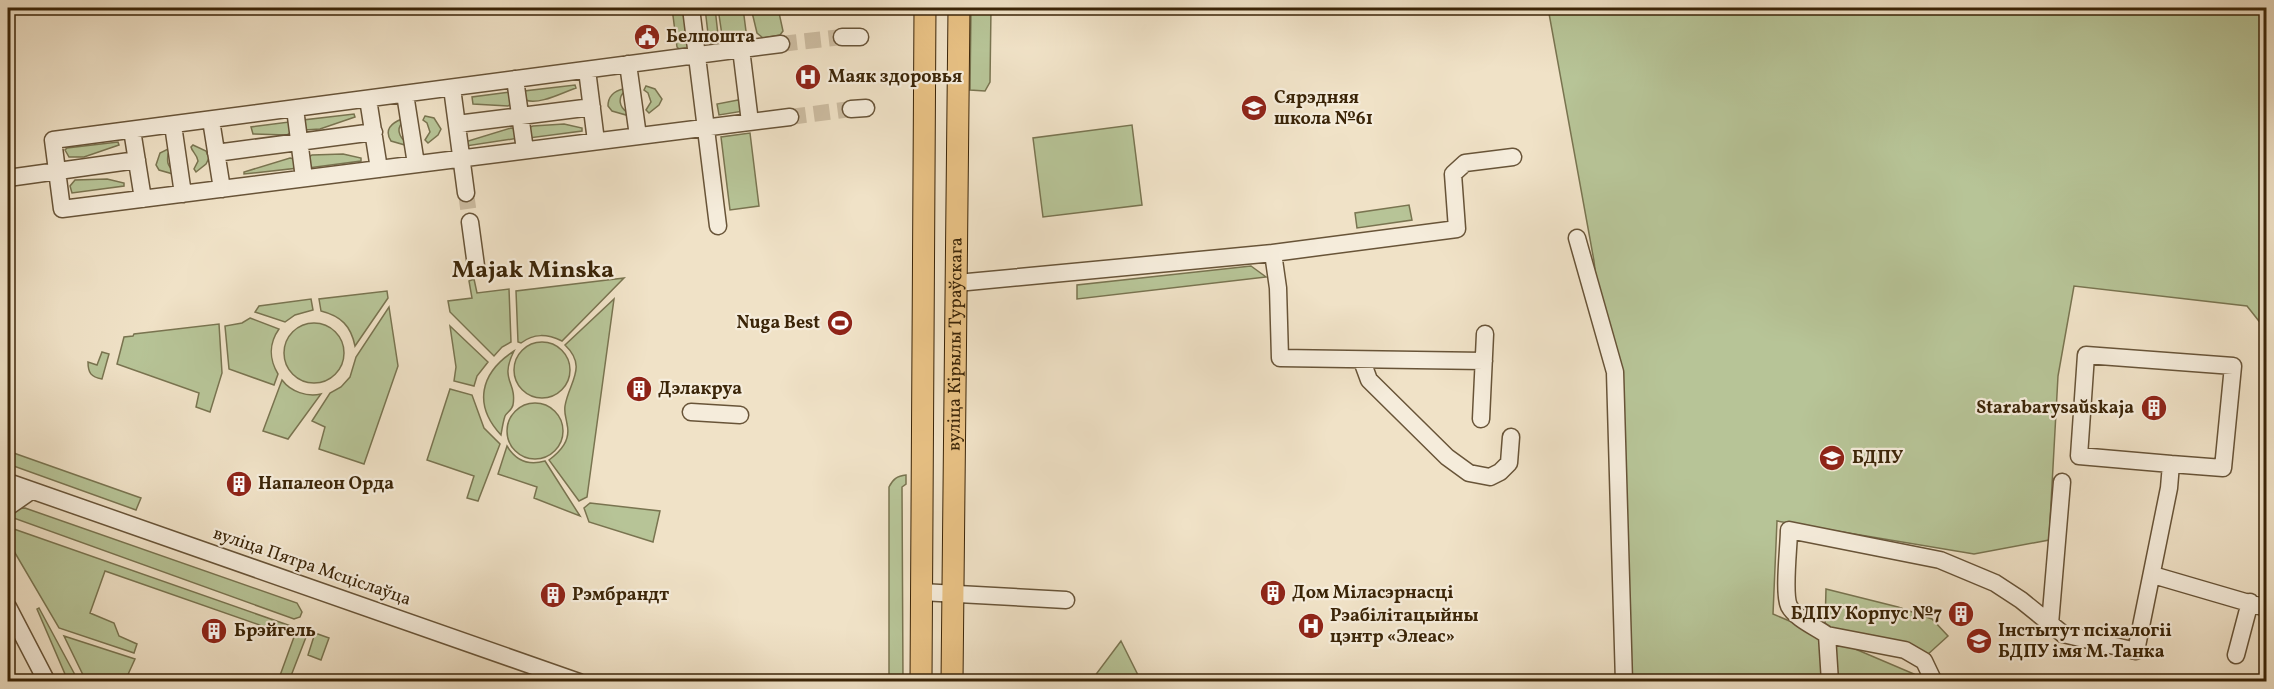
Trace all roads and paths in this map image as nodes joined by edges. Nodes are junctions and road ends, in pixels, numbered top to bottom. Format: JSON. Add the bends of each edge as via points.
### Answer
{"nodes":[{"id":1,"x":691,"y":8,"type":"edge"},
{"id":2,"x":925,"y":8,"type":"edge"},
{"id":3,"x":958,"y":8,"type":"edge"},
{"id":4,"x":842,"y":37,"type":"tunnel mouth"},
{"id":5,"x":860,"y":37,"type":"dead end"},
{"id":6,"x":781,"y":44,"type":"tunnel mouth"},
{"id":7,"x":741,"y":49,"type":"junction"},
{"id":8,"x":697,"y":55,"type":"junction"},
{"id":9,"x":628,"y":64,"type":"junction"},
{"id":10,"x":587,"y":70,"type":"junction"},
{"id":11,"x":515,"y":79,"type":"junction"},
{"id":12,"x":452,"y":88,"type":"junction"},
{"id":13,"x":405,"y":94,"type":"junction"},
{"id":14,"x":368,"y":99,"type":"junction"},
{"id":15,"x":592,"y":107,"type":"junction"},
{"id":16,"x":295,"y":109,"type":"junction"},
{"id":17,"x":520,"y":116,"type":"junction"},
{"id":18,"x":790,"y":117,"type":"tunnel mouth"},
{"id":19,"x":211,"y":120,"type":"junction"},
{"id":20,"x":750,"y":122,"type":"junction"},
{"id":21,"x":457,"y":124,"type":"junction"},
{"id":22,"x":173,"y":125,"type":"junction"},
{"id":23,"x":706,"y":127,"type":"junction"},
{"id":24,"x":132,"y":130,"type":"junction"},
{"id":25,"x":374,"y":132,"type":"junction"},
{"id":26,"x":638,"y":136,"type":"junction"},
{"id":27,"x":596,"y":141,"type":"junction"},
{"id":28,"x":299,"y":142,"type":"junction"},
{"id":29,"x":525,"y":150,"type":"junction"},
{"id":30,"x":216,"y":153,"type":"junction"},
{"id":31,"x":1514,"y":157,"type":"dead end"},
{"id":32,"x":461,"y":158,"type":"junction"},
{"id":33,"x":137,"y":160,"type":"junction"},
{"id":34,"x":416,"y":164,"type":"junction"},
{"id":35,"x":379,"y":169,"type":"junction"},
{"id":36,"x":57,"y":171,"type":"junction"},
{"id":37,"x":8,"y":178,"type":"edge"},
{"id":38,"x":304,"y":178,"type":"junction"},
{"id":39,"x":222,"y":189,"type":"junction"},
{"id":40,"x":466,"y":193,"type":"tunnel mouth"},
{"id":41,"x":183,"y":194,"type":"junction"},
{"id":42,"x":142,"y":199,"type":"junction"},
{"id":43,"x":470,"y":222,"type":"tunnel mouth"},
{"id":44,"x":718,"y":226,"type":"dead end"},
{"id":45,"x":1577,"y":238,"type":"dead end"},
{"id":46,"x":1273,"y":253,"type":"junction"},
{"id":47,"x":476,"y":266,"type":"dead end"},
{"id":48,"x":957,"y":283,"type":"junction"},
{"id":49,"x":1485,"y":334,"type":"dead end"},
{"id":50,"x":1362,"y":361,"type":"junction"},
{"id":51,"x":1484,"y":361,"type":"junction"},
{"id":52,"x":691,"y":411,"type":"dead end"},
{"id":53,"x":741,"y":415,"type":"dead end"},
{"id":54,"x":1481,"y":419,"type":"dead end"},
{"id":55,"x":1511,"y":437,"type":"dead end"},
{"id":56,"x":2171,"y":464,"type":"junction"},
{"id":57,"x":8,"y":482,"type":"edge"},
{"id":58,"x":2062,"y":482,"type":"dead end"},
{"id":59,"x":31,"y":491,"type":"junction"},
{"id":60,"x":8,"y":507,"type":"edge"},
{"id":61,"x":2153,"y":575,"type":"junction"},
{"id":62,"x":921,"y":592,"type":"junction"},
{"id":63,"x":952,"y":594,"type":"junction"},
{"id":64,"x":1066,"y":600,"type":"dead end"},
{"id":65,"x":2250,"y":602,"type":"junction"},
{"id":66,"x":8,"y":607,"type":"edge"},
{"id":67,"x":2266,"y":608,"type":"edge"},
{"id":68,"x":2050,"y":624,"type":"junction"},
{"id":69,"x":1827,"y":634,"type":"junction"},
{"id":70,"x":2236,"y":655,"type":"dead end"},
{"id":71,"x":46,"y":681,"type":"edge"},
{"id":72,"x":579,"y":681,"type":"edge"},
{"id":73,"x":921,"y":681,"type":"edge"},
{"id":74,"x":952,"y":681,"type":"edge"},
{"id":75,"x":1624,"y":681,"type":"edge"},
{"id":76,"x":1830,"y":681,"type":"edge"},
{"id":77,"x":1934,"y":681,"type":"edge"}],
"edges":[{"from":1,"to":8,"type":"street"},
{"from":2,"to":62,"type":"main road","name":"вуліца Кірылы Тураўскага"},
{"from":3,"to":48,"type":"main road","name":"вуліца Кірылы Тураўскага"},
{"from":4,"to":5,"type":"street"},
{"from":6,"to":7,"type":"street"},
{"from":7,"to":8,"type":"street"},
{"from":7,"to":20,"type":"street"},
{"from":8,"to":9,"type":"street"},
{"from":8,"to":23,"type":"street"},
{"from":9,"to":10,"type":"street"},
{"from":9,"to":26,"type":"street"},
{"from":10,"to":11,"type":"street"},
{"from":10,"to":15,"type":"street"},
{"from":11,"to":12,"type":"street"},
{"from":11,"to":17,"type":"street"},
{"from":12,"to":13,"type":"street"},
{"from":12,"to":21,"type":"street"},
{"from":13,"to":14,"type":"street"},
{"from":13,"to":34,"type":"street"},
{"from":14,"to":16,"type":"street"},
{"from":14,"to":25,"type":"street"},
{"from":15,"to":17,"type":"street"},
{"from":15,"to":27,"type":"street"},
{"from":16,"to":19,"type":"street"},
{"from":16,"to":28,"type":"street"},
{"from":17,"to":21,"type":"street"},
{"from":17,"to":29,"type":"street"},
{"from":18,"to":20,"type":"street"},
{"from":19,"to":22,"type":"street"},
{"from":19,"to":30,"type":"street"},
{"from":20,"to":23,"type":"street"},
{"from":21,"to":32,"type":"street"},
{"from":22,"to":24,"type":"street"},
{"from":22,"to":41,"type":"street"},
{"from":23,"to":26,"type":"street"},
{"from":23,"to":44,"type":"street"},
{"from":24,"to":33,"type":"street"},
{"from":24,"to":36,"type":"street","via":[[53,140]]},
{"from":25,"to":28,"type":"street"},
{"from":25,"to":35,"type":"street"},
{"from":26,"to":27,"type":"street"},
{"from":27,"to":29,"type":"street"},
{"from":28,"to":30,"type":"street"},
{"from":28,"to":38,"type":"street"},
{"from":29,"to":32,"type":"street"},
{"from":30,"to":39,"type":"street"},
{"from":31,"to":46,"type":"street","via":[[1465,163],[1453,174],[1457,229]]},
{"from":32,"to":34,"type":"street"},
{"from":32,"to":40,"type":"street"},
{"from":33,"to":36,"type":"street"},
{"from":33,"to":42,"type":"street"},
{"from":34,"to":35,"type":"street"},
{"from":35,"to":38,"type":"street"},
{"from":36,"to":37,"type":"street"},
{"from":36,"to":42,"type":"street","via":[[62,209]]},
{"from":38,"to":39,"type":"street"},
{"from":39,"to":41,"type":"street"},
{"from":41,"to":42,"type":"street"},
{"from":43,"to":47,"type":"street"},
{"from":45,"to":75,"type":"street","via":[[1615,372]]},
{"from":46,"to":48,"type":"street"},
{"from":46,"to":50,"type":"street","via":[[1280,358]]},
{"from":48,"to":63,"type":"main road","name":"вуліца Кірылы Тураўскага"},
{"from":49,"to":51,"type":"street"},
{"from":50,"to":51,"type":"street"},
{"from":50,"to":55,"type":"street","via":[[1369,380],[1447,457],[1469,473],[1490,477],[1500,472],[1509,463]]},
{"from":51,"to":54,"type":"street"},
{"from":52,"to":53,"type":"street"},
{"from":56,"to":56,"type":"street","via":[[2079,456],[2086,355],[2233,366],[2223,468]]},
{"from":56,"to":61,"type":"street"},
{"from":57,"to":59,"type":"street","name":"вуліца Пятра Мсціслаўца"},
{"from":58,"to":68,"type":"street"},
{"from":59,"to":60,"type":"street"},
{"from":59,"to":72,"type":"street","name":"вуліца Пятра Мсціслаўца"},
{"from":61,"to":65,"type":"street"},
{"from":61,"to":68,"type":"street","via":[[2136,651],[2063,634]]},
{"from":62,"to":63,"type":"street"},
{"from":62,"to":73,"type":"main road","name":"вуліца Кірылы Тураўскага"},
{"from":63,"to":64,"type":"street"},
{"from":63,"to":74,"type":"main road","name":"вуліца Кірылы Тураўскага"},
{"from":65,"to":67,"type":"street"},
{"from":65,"to":70,"type":"street"},
{"from":66,"to":71,"type":"street"},
{"from":68,"to":69,"type":"street","via":[[1995,584],[1940,560],[1790,530],[1790,607]]},
{"from":69,"to":76,"type":"street"},
{"from":69,"to":77,"type":"street","via":[[1905,650],[1924,661]]}]}
